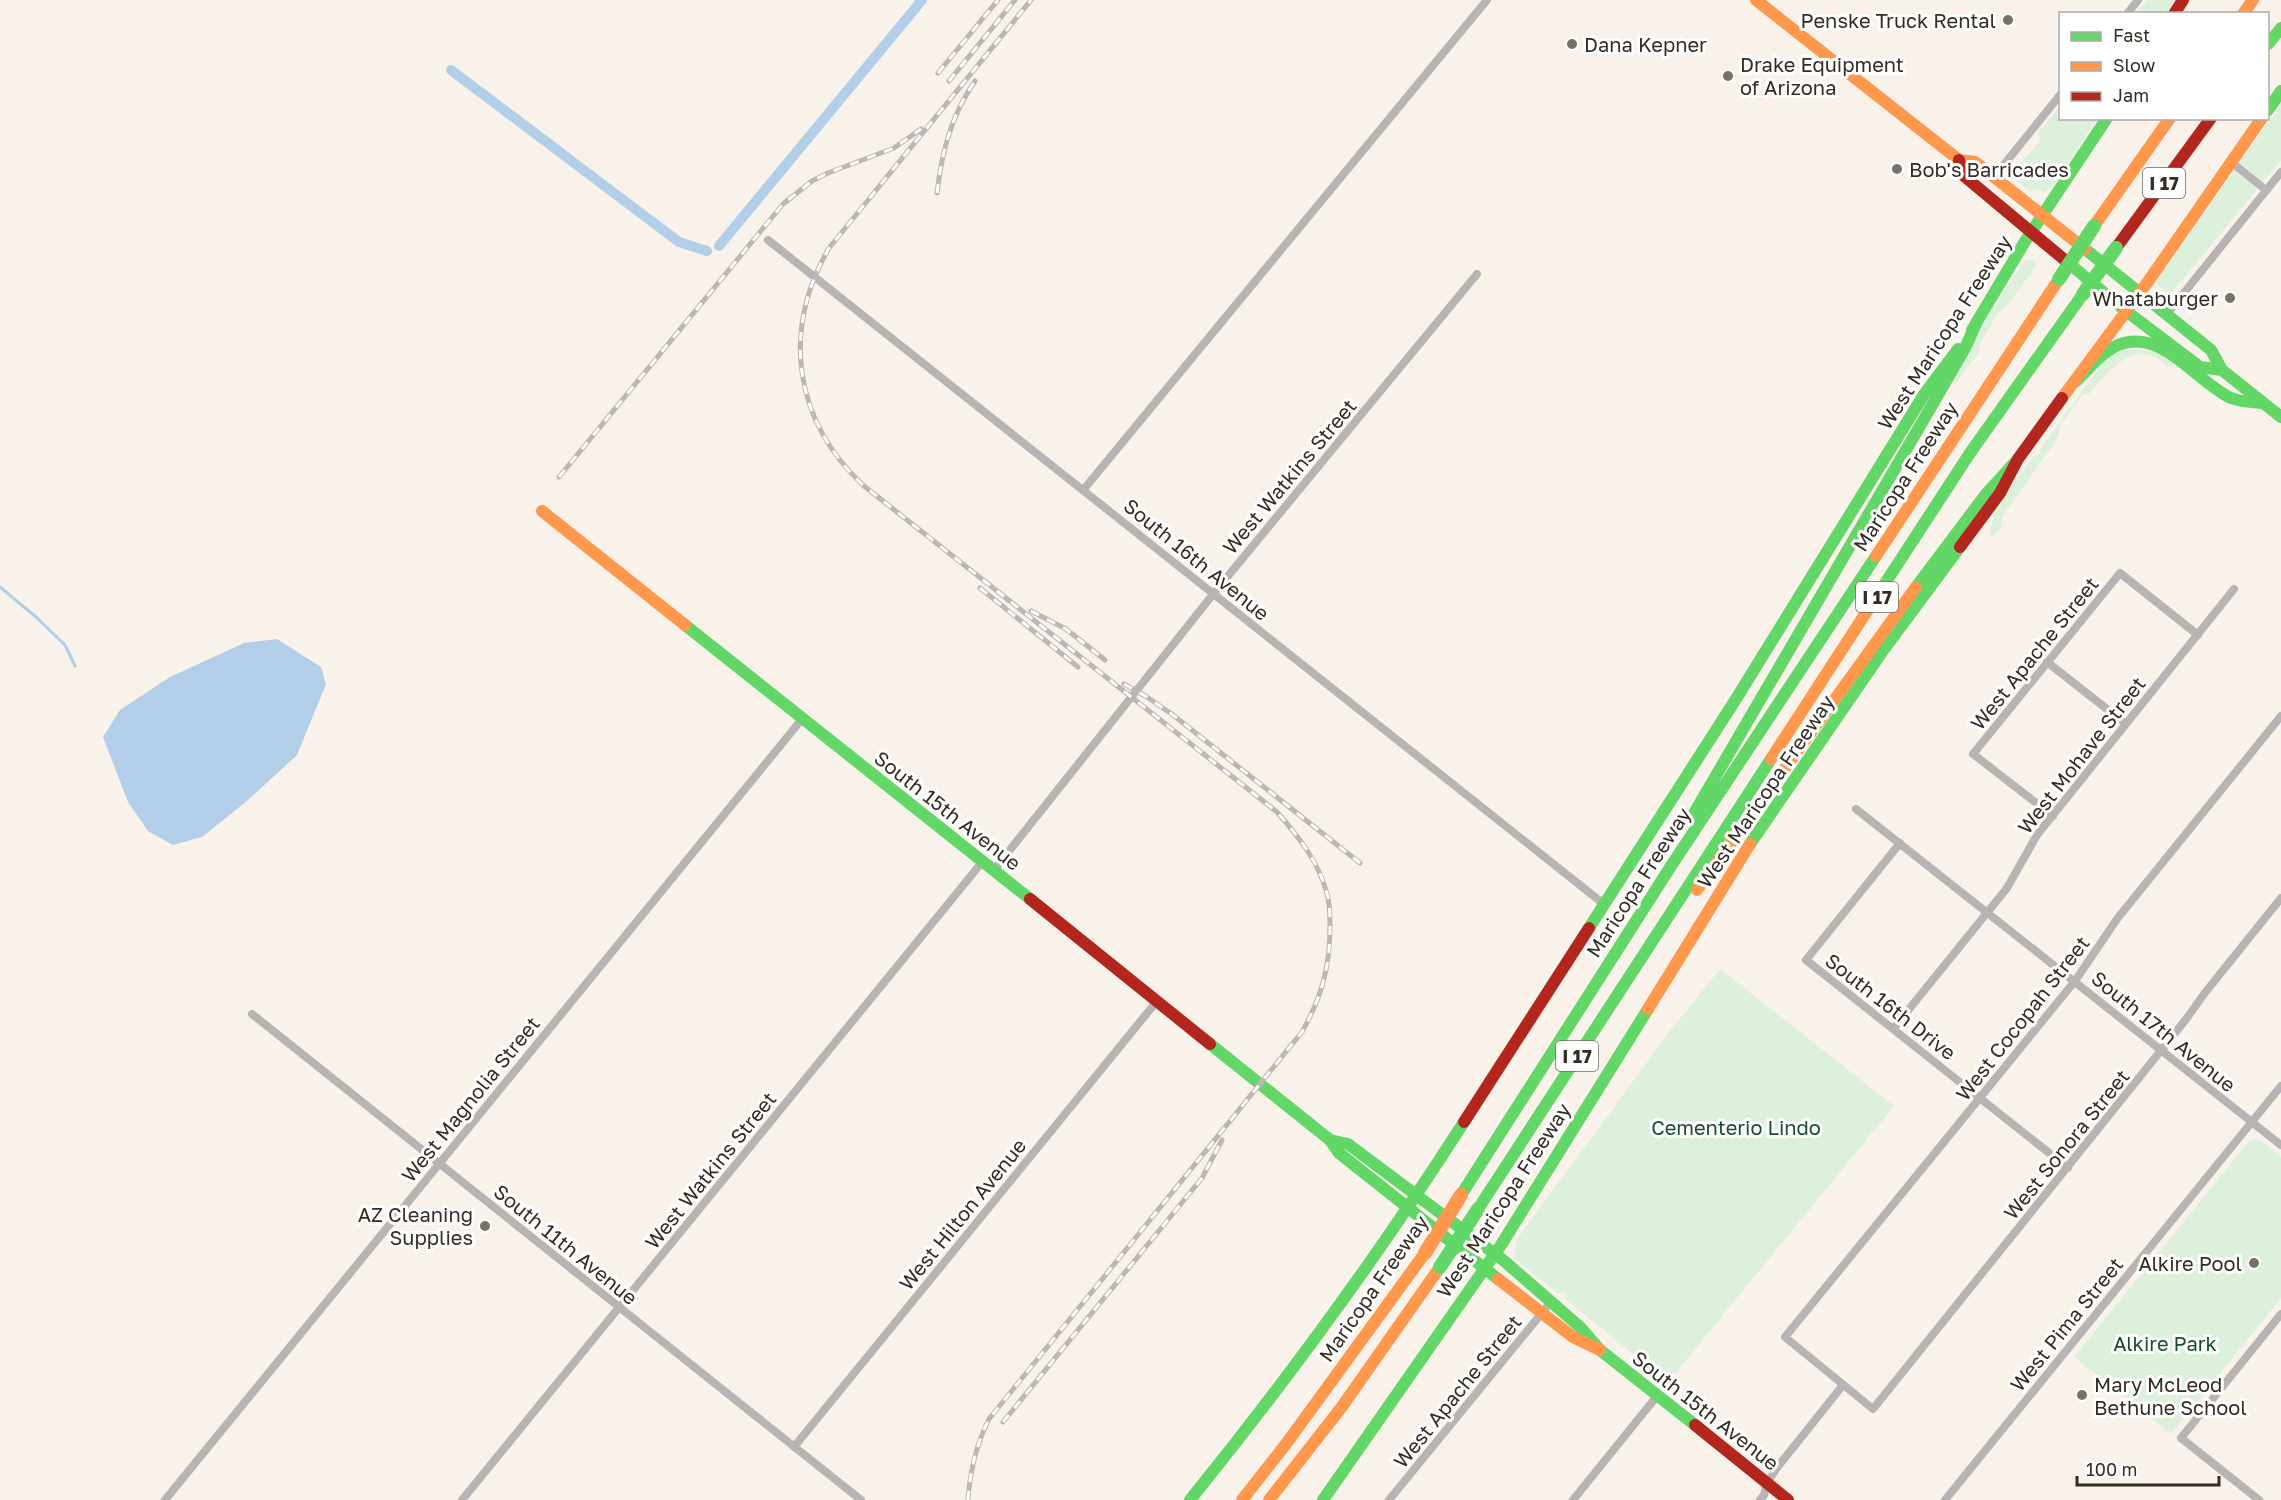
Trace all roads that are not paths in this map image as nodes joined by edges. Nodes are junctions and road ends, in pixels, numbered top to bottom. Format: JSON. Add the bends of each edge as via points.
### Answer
{"nodes":[{"id":1,"x":1487,"y":0,"type":"edge"},
{"id":2,"x":1756,"y":0,"type":"edge"},
{"id":3,"x":2138,"y":0,"type":"edge"},
{"id":4,"x":2129,"y":12,"type":"edge"},
{"id":5,"x":2281,"y":28,"type":"edge"},
{"id":6,"x":2269,"y":43,"type":"edge"},
{"id":7,"x":2281,"y":91,"type":"edge"},
{"id":8,"x":2059,"y":97,"type":"edge"},
{"id":9,"x":2269,"y":109,"type":"edge"},
{"id":10,"x":2106,"y":120,"type":"edge"},
{"id":11,"x":2169,"y":120,"type":"edge"},
{"id":12,"x":2210,"y":120,"type":"edge"},
{"id":13,"x":2261,"y":120,"type":"edge"},
{"id":14,"x":1959,"y":160,"type":"junction"},
{"id":15,"x":2231,"y":162,"type":"junction"},
{"id":16,"x":2281,"y":172,"type":"edge"},
{"id":17,"x":1994,"y":177,"type":"junction"},
{"id":18,"x":2266,"y":190,"type":"junction"},
{"id":19,"x":2043,"y":215,"type":"junction"},
{"id":20,"x":2032,"y":232,"type":"junction"},
{"id":21,"x":768,"y":240,"type":"dead end"},
{"id":22,"x":1478,"y":274,"type":"dead end"},
{"id":23,"x":2140,"y":292,"type":"junction"},
{"id":24,"x":2126,"y":311,"type":"junction"},
{"id":25,"x":2168,"y":314,"type":"junction"},
{"id":26,"x":1976,"y":324,"type":"junction"},
{"id":27,"x":2222,"y":370,"type":"junction"},
{"id":28,"x":2076,"y":381,"type":"junction"},
{"id":29,"x":2263,"y":403,"type":"junction"},
{"id":30,"x":2281,"y":417,"type":"edge"},
{"id":31,"x":2018,"y":459,"type":"junction"},
{"id":32,"x":1084,"y":489,"type":"junction"},
{"id":33,"x":542,"y":511,"type":"dead end"},
{"id":34,"x":2234,"y":589,"type":"dead end"},
{"id":35,"x":1214,"y":593,"type":"junction"},
{"id":36,"x":2198,"y":635,"type":"junction"},
{"id":37,"x":2047,"y":662,"type":"junction"},
{"id":38,"x":2281,"y":716,"type":"edge"},
{"id":39,"x":801,"y":719,"type":"junction"},
{"id":40,"x":2126,"y":724,"type":"junction"},
{"id":41,"x":1856,"y":809,"type":"dead end"},
{"id":42,"x":2053,"y":816,"type":"junction"},
{"id":43,"x":1900,"y":843,"type":"junction"},
{"id":44,"x":988,"y":865,"type":"junction"},
{"id":45,"x":1671,"y":866,"type":"junction"},
{"id":46,"x":2281,"y":898,"type":"edge"},
{"id":47,"x":1677,"y":903,"type":"junction"},
{"id":48,"x":1605,"y":905,"type":"junction"},
{"id":49,"x":1988,"y":912,"type":"junction"},
{"id":50,"x":2075,"y":981,"type":"junction"},
{"id":51,"x":1156,"y":1001,"type":"junction"},
{"id":52,"x":252,"y":1014,"type":"dead end"},
{"id":53,"x":1893,"y":1029,"type":"junction"},
{"id":54,"x":2161,"y":1051,"type":"junction"},
{"id":55,"x":2281,"y":1086,"type":"edge"},
{"id":56,"x":1982,"y":1098,"type":"junction"},
{"id":57,"x":2252,"y":1122,"type":"junction"},
{"id":58,"x":1330,"y":1140,"type":"junction"},
{"id":59,"x":2281,"y":1145,"type":"edge"},
{"id":60,"x":439,"y":1163,"type":"junction"},
{"id":61,"x":2068,"y":1168,"type":"junction"},
{"id":62,"x":1417,"y":1194,"type":"junction"},
{"id":63,"x":1406,"y":1208,"type":"junction"},
{"id":64,"x":1495,"y":1254,"type":"junction"},
{"id":65,"x":1484,"y":1269,"type":"junction"},
{"id":66,"x":619,"y":1308,"type":"junction"},
{"id":67,"x":1546,"y":1308,"type":"junction"},
{"id":68,"x":2281,"y":1314,"type":"edge"},
{"id":69,"x":1843,"y":1385,"type":"junction"},
{"id":70,"x":1657,"y":1396,"type":"junction"},
{"id":71,"x":794,"y":1447,"type":"junction"},
{"id":72,"x":1767,"y":1483,"type":"junction"},
{"id":73,"x":165,"y":1500,"type":"edge"},
{"id":74,"x":462,"y":1500,"type":"edge"},
{"id":75,"x":861,"y":1500,"type":"edge"},
{"id":76,"x":1190,"y":1500,"type":"edge"},
{"id":77,"x":1242,"y":1500,"type":"edge"},
{"id":78,"x":1269,"y":1500,"type":"edge"},
{"id":79,"x":1323,"y":1500,"type":"edge"},
{"id":80,"x":1389,"y":1500,"type":"edge"},
{"id":81,"x":1573,"y":1500,"type":"edge"},
{"id":82,"x":1760,"y":1500,"type":"edge"},
{"id":83,"x":1788,"y":1500,"type":"edge"},
{"id":84,"x":1945,"y":1500,"type":"edge"},
{"id":85,"x":2259,"y":1500,"type":"edge"}],
"edges":[{"from":1,"to":32,"type":"street"},
{"from":2,"to":14,"type":"main road"},
{"from":3,"to":4,"type":"street"},
{"from":5,"to":6,"type":"main road"},
{"from":7,"to":9,"type":"main road"},
{"from":8,"to":17,"type":"street"},
{"from":10,"to":19,"type":"main road","name":"West Maricopa Freeway"},
{"from":11,"to":45,"type":"main road","name":"Maricopa Freeway","number":"I 17","bridge":true,"via":[[2094,226]]},
{"from":12,"to":47,"type":"main road","number":"I 17","bridge":true,"via":[[1964,463]]},
{"from":13,"to":15,"type":"main road","name":"West Maricopa Freeway"},
{"from":14,"to":17,"type":"main road","via":[[1975,162]]},
{"from":14,"to":20,"type":"main road","via":[[1964,176]]},
{"from":15,"to":18,"type":"street"},
{"from":15,"to":23,"type":"main road","name":"West Maricopa Freeway"},
{"from":16,"to":18,"type":"street"},
{"from":17,"to":19,"type":"main road"},
{"from":18,"to":25,"type":"street"},
{"from":19,"to":20,"type":"main road","name":"West Maricopa Freeway"},
{"from":19,"to":23,"type":"main road"},
{"from":20,"to":24,"type":"main road"},
{"from":20,"to":26,"type":"main road","name":"West Maricopa Freeway"},
{"from":21,"to":32,"type":"street","name":"South 16th Avenue"},
{"from":22,"to":35,"type":"street","name":"West Watkins Street"},
{"from":23,"to":24,"type":"main road","name":"West Maricopa Freeway"},
{"from":23,"to":25,"type":"main road"},
{"from":24,"to":27,"type":"main road","via":[[2200,367]]},
{"from":24,"to":28,"type":"main road","name":"West Maricopa Freeway"},
{"from":25,"to":27,"type":"main road","via":[[2211,350]]},
{"from":26,"to":45,"type":"main road","via":[[1691,819]]},
{"from":26,"to":48,"type":"main road","name":"West Maricopa Freeway","via":[[1926,393]]},
{"from":27,"to":29,"type":"main road"},
{"from":28,"to":29,"type":"main road","via":[[2120,345],[2144,343],[2166,352],[2229,397]]},
{"from":28,"to":31,"type":"main road","name":"West Maricopa Freeway"},
{"from":29,"to":30,"type":"main road"},
{"from":31,"to":47,"type":"main road","via":[[1947,544],[1698,889]]},
{"from":31,"to":64,"type":"main road","name":"West Maricopa Freeway","via":[[2000,493],[1882,652],[1753,839]]},
{"from":32,"to":35,"type":"street","name":"South 16th Avenue"},
{"from":33,"to":39,"type":"main road","name":"South 15th Avenue"},
{"from":34,"to":36,"type":"street","name":"West Mohave Street"},
{"from":35,"to":44,"type":"street","name":"West Watkins Street"},
{"from":35,"to":48,"type":"street","name":"South 16th Avenue"},
{"from":36,"to":37,"type":"street","name":"West Apache Street","via":[[2120,573]]},
{"from":36,"to":40,"type":"street","name":"West Mohave Street"},
{"from":37,"to":40,"type":"street"},
{"from":37,"to":42,"type":"street","name":"West Apache Street","via":[[1973,754]]},
{"from":38,"to":50,"type":"street","name":"West Cocopah Street","via":[[2117,919]]},
{"from":39,"to":44,"type":"main road","name":"South 15th Avenue"},
{"from":39,"to":60,"type":"street","name":"West Magnolia Street"},
{"from":40,"to":42,"type":"street","name":"West Mohave Street"},
{"from":41,"to":43,"type":"street","name":"South 17th Avenue"},
{"from":42,"to":49,"type":"street","name":"West Mohave Street"},
{"from":43,"to":49,"type":"street","name":"South 17th Avenue"},
{"from":43,"to":53,"type":"street","name":"South 16th Drive","via":[[1806,960]]},
{"from":44,"to":51,"type":"main road","name":"South 15th Avenue"},
{"from":44,"to":66,"type":"street","name":"West Watkins Street"},
{"from":45,"to":77,"type":"main road","name":"Maricopa Freeway","number":"I 17","bridge":true,"via":[[1425,1253]]},
{"from":46,"to":54,"type":"street","name":"West Sonora Street"},
{"from":47,"to":78,"type":"main road","number":"I 17","bridge":true,"via":[[1440,1267],[1341,1408]]},
{"from":48,"to":62,"type":"main road","name":"West Maricopa Freeway"},
{"from":49,"to":50,"type":"street","name":"South 17th Avenue"},
{"from":49,"to":53,"type":"street","name":"West Mohave Street"},
{"from":50,"to":54,"type":"street","name":"South 17th Avenue"},
{"from":50,"to":56,"type":"street","name":"West Cocopah Street"},
{"from":51,"to":58,"type":"main road","name":"South 15th Avenue"},
{"from":51,"to":71,"type":"street","name":"West Hilton Avenue"},
{"from":52,"to":60,"type":"street","name":"South 11th Avenue"},
{"from":53,"to":56,"type":"street","name":"South 16th Drive"},
{"from":54,"to":57,"type":"street","name":"South 17th Avenue"},
{"from":54,"to":61,"type":"street","name":"West Sonora Street"},
{"from":55,"to":57,"type":"street","name":"West Pima Street"},
{"from":56,"to":61,"type":"street","name":"South 16th Drive"},
{"from":56,"to":69,"type":"street","name":"West Cocopah Street","via":[[1785,1337]]},
{"from":57,"to":59,"type":"street","name":"South 17th Avenue"},
{"from":57,"to":84,"type":"street","name":"West Pima Street"},
{"from":58,"to":62,"type":"main road","name":"South 15th Avenue","via":[[1348,1144]]},
{"from":58,"to":63,"type":"main road","name":"South 15th Avenue","via":[[1339,1153]]},
{"from":60,"to":66,"type":"street","name":"South 11th Avenue"},
{"from":60,"to":73,"type":"street","name":"West Magnolia Street"},
{"from":61,"to":69,"type":"street","name":"West Sonora Street","via":[[1873,1409]]},
{"from":62,"to":63,"type":"main road","name":"West Maricopa Freeway"},
{"from":62,"to":64,"type":"main road","name":"South 15th Avenue"},
{"from":63,"to":65,"type":"main road","name":"South 15th Avenue"},
{"from":63,"to":76,"type":"main road","name":"West Maricopa Freeway","via":[[1327,1322]]},
{"from":64,"to":65,"type":"main road","name":"West Maricopa Freeway"},
{"from":64,"to":67,"type":"main road","name":"South 15th Avenue"},
{"from":65,"to":67,"type":"main road","name":"South 15th Avenue"},
{"from":65,"to":79,"type":"main road","name":"West Maricopa Freeway"},
{"from":66,"to":71,"type":"street","name":"South 11th Avenue"},
{"from":66,"to":74,"type":"street","name":"West Watkins Street"},
{"from":67,"to":70,"type":"main road","name":"South 15th Avenue","via":[[1580,1327],[1600,1350]]},
{"from":67,"to":80,"type":"street","name":"West Apache Street"},
{"from":68,"to":85,"type":"street","via":[[2181,1438]]},
{"from":69,"to":72,"type":"street"},
{"from":70,"to":72,"type":"main road","name":"South 15th Avenue"},
{"from":70,"to":81,"type":"street"},
{"from":71,"to":75,"type":"street","name":"South 11th Avenue"},
{"from":72,"to":82,"type":"street"},
{"from":72,"to":83,"type":"main road","name":"South 15th Avenue"}]}
